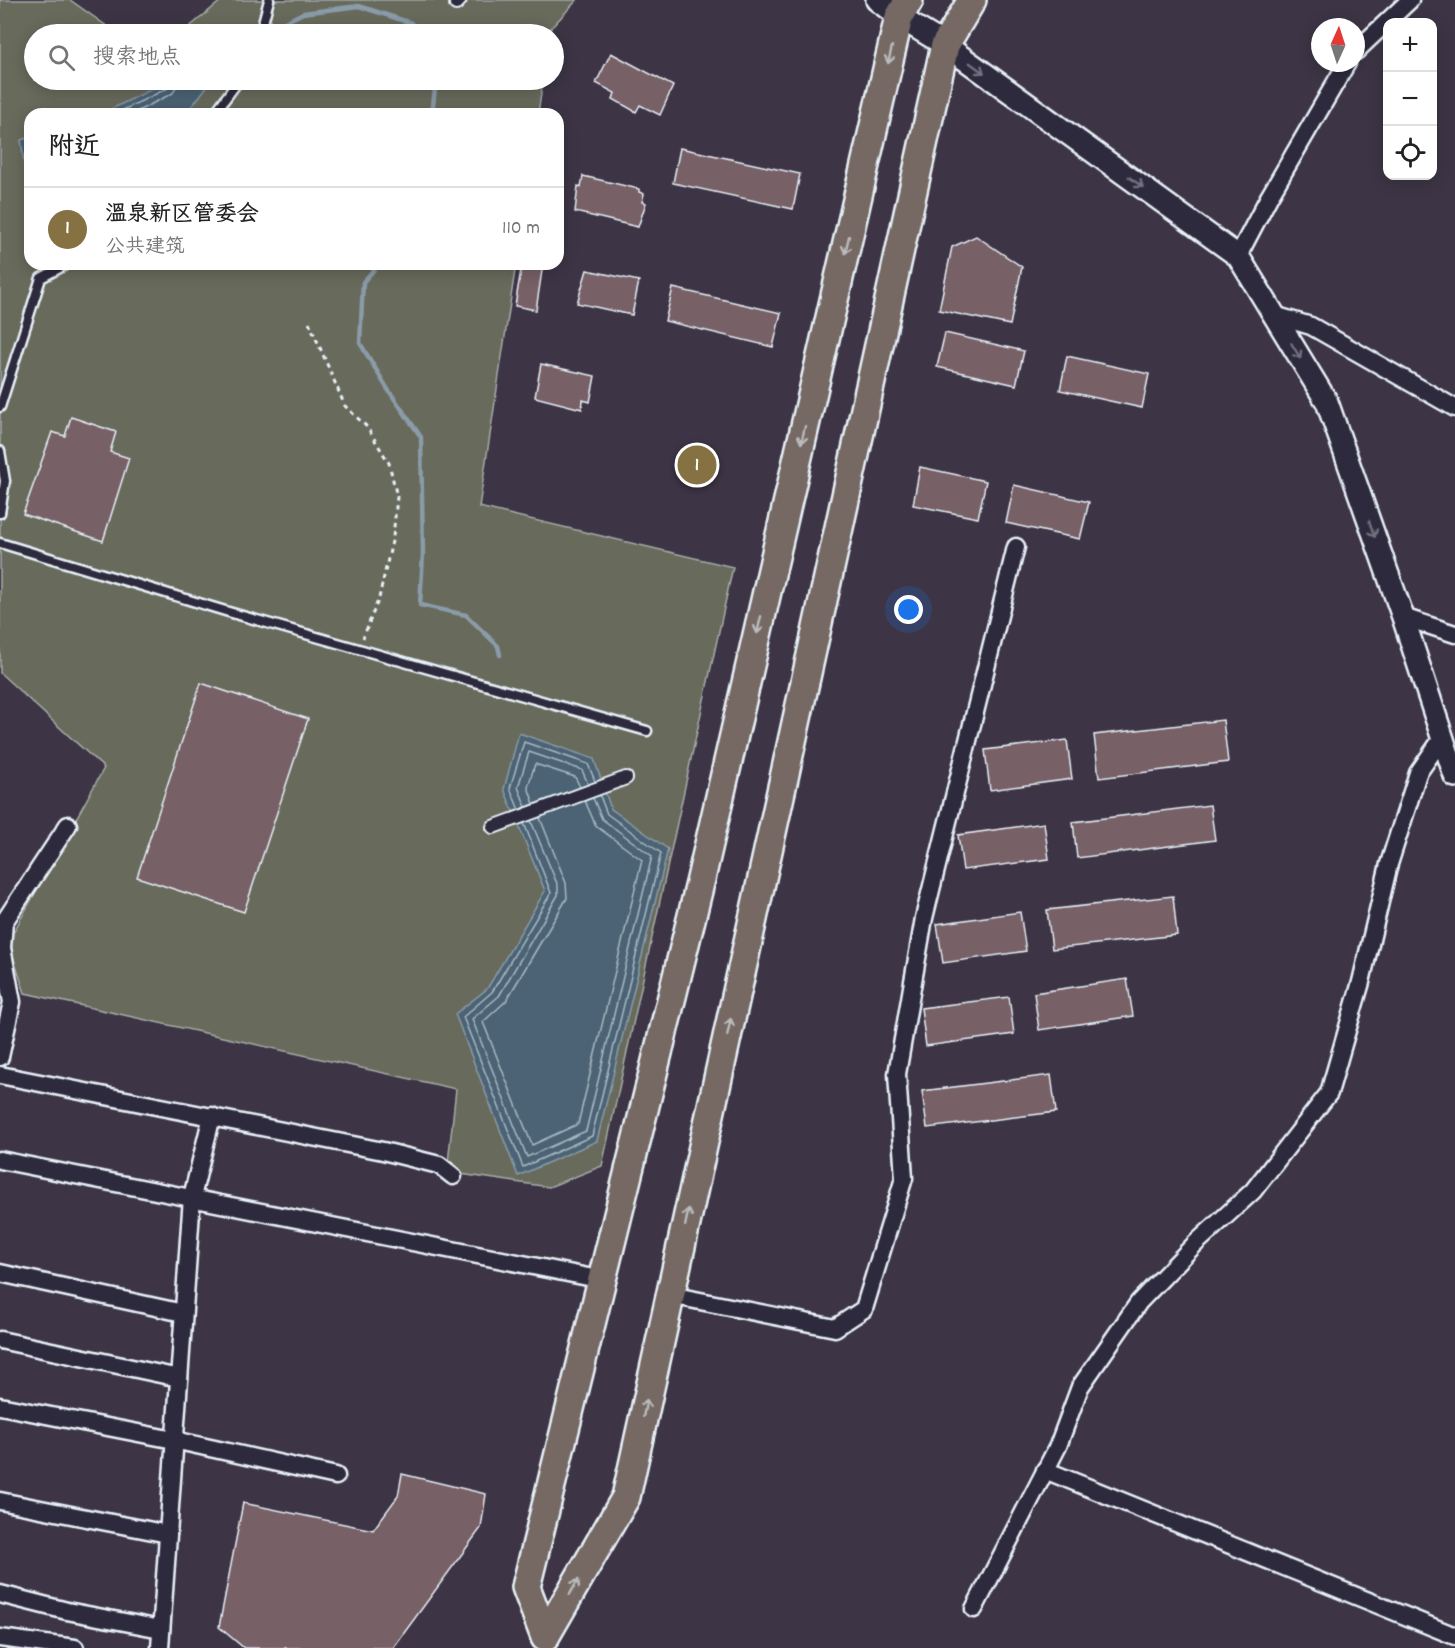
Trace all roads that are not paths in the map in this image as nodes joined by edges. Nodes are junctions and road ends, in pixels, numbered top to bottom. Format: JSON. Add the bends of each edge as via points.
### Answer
{"nodes":[{"id":1,"x":269,"y":0,"type":"edge"},
{"id":2,"x":877,"y":0,"type":"edge"},
{"id":3,"x":972,"y":0,"type":"edge"},
{"id":4,"x":1410,"y":0,"type":"edge"},
{"id":5,"x":904,"y":8,"type":"edge"},
{"id":6,"x":262,"y":24,"type":"edge"},
{"id":7,"x":1365,"y":42,"type":"edge"},
{"id":8,"x":945,"y":45,"type":"junction"},
{"id":9,"x":1342,"y":72,"type":"edge"},
{"id":10,"x":232,"y":90,"type":"edge"},
{"id":11,"x":218,"y":108,"type":"edge"},
{"id":12,"x":1238,"y":256,"type":"junction"},
{"id":13,"x":56,"y":270,"type":"edge"},
{"id":14,"x":1274,"y":315,"type":"junction"},
{"id":15,"x":0,"y":407,"type":"edge"},
{"id":16,"x":1455,"y":408,"type":"edge"},
{"id":17,"x":0,"y":451,"type":"edge"},
{"id":18,"x":0,"y":513,"type":"edge"},
{"id":19,"x":0,"y":543,"type":"edge"},
{"id":20,"x":1016,"y":546,"type":"dead end"},
{"id":21,"x":1403,"y":617,"type":"junction"},
{"id":22,"x":1455,"y":634,"type":"edge"},
{"id":23,"x":647,"y":731,"type":"dead end"},
{"id":24,"x":1443,"y":737,"type":"junction"},
{"id":25,"x":1455,"y":776,"type":"edge"},
{"id":26,"x":626,"y":778,"type":"dead end"},
{"id":27,"x":68,"y":825,"type":"dead end"},
{"id":28,"x":493,"y":827,"type":"dead end"},
{"id":29,"x":2,"y":1037,"type":"edge"},
{"id":30,"x":0,"y":1057,"type":"edge"},
{"id":31,"x":0,"y":1075,"type":"edge"},
{"id":32,"x":212,"y":1116,"type":"junction"},
{"id":33,"x":0,"y":1160,"type":"edge"},
{"id":34,"x":453,"y":1176,"type":"dead end"},
{"id":35,"x":192,"y":1197,"type":"junction"},
{"id":36,"x":0,"y":1273,"type":"edge"},
{"id":37,"x":603,"y":1280,"type":"junction"},
{"id":38,"x":670,"y":1295,"type":"junction"},
{"id":39,"x":183,"y":1313,"type":"junction"},
{"id":40,"x":0,"y":1340,"type":"edge"},
{"id":41,"x":179,"y":1378,"type":"junction"},
{"id":42,"x":0,"y":1406,"type":"edge"},
{"id":43,"x":174,"y":1440,"type":"junction"},
{"id":44,"x":1045,"y":1470,"type":"junction"},
{"id":45,"x":336,"y":1476,"type":"dead end"},
{"id":46,"x":0,"y":1501,"type":"edge"},
{"id":47,"x":168,"y":1534,"type":"junction"},
{"id":48,"x":0,"y":1594,"type":"edge"},
{"id":49,"x":974,"y":1610,"type":"dead end"},
{"id":50,"x":161,"y":1629,"type":"junction"},
{"id":51,"x":0,"y":1638,"type":"edge"},
{"id":52,"x":1455,"y":1638,"type":"edge"},
{"id":53,"x":540,"y":1643,"type":"edge"},
{"id":54,"x":75,"y":1648,"type":"edge"},
{"id":55,"x":160,"y":1648,"type":"edge"},
{"id":56,"x":1451,"y":1648,"type":"edge"}],
"edges":[{"from":1,"to":6,"type":"lane"},
{"from":2,"to":5,"type":"street"},
{"from":3,"to":8,"type":"main road"},
{"from":4,"to":7,"type":"street"},
{"from":5,"to":8,"type":"street"},
{"from":5,"to":37,"type":"main road","one_way":true,"via":[[701,879]]},
{"from":8,"to":12,"type":"street","one_way":true},
{"from":38,"to":8,"type":"main road","one_way":true},
{"from":9,"to":12,"type":"street"},
{"from":10,"to":11,"type":"lane"},
{"from":12,"to":14,"type":"street"},
{"from":13,"to":15,"type":"lane","via":[[41,278]]},
{"from":14,"to":16,"type":"street","via":[[1311,326]]},
{"from":14,"to":21,"type":"street","one_way":true,"via":[[1327,402]]},
{"from":17,"to":18,"type":"lane","via":[[5,481]]},
{"from":19,"to":23,"type":"lane"},
{"from":20,"to":38,"type":"street","via":[[924,918],[897,1074],[904,1178],[864,1309],[835,1328]]},
{"from":21,"to":22,"type":"street"},
{"from":21,"to":24,"type":"street"},
{"from":24,"to":25,"type":"street"},
{"from":24,"to":44,"type":"street","via":[[1418,773],[1392,853],[1329,1094],[1253,1191],[1139,1302],[1080,1387]]},
{"from":26,"to":28,"type":"street"},
{"from":27,"to":29,"type":"street","via":[[4,921],[2,948],[12,1002]]},
{"from":29,"to":30,"type":"street"},
{"from":31,"to":32,"type":"street"},
{"from":32,"to":34,"type":"street","via":[[426,1161]]},
{"from":32,"to":35,"type":"street"},
{"from":33,"to":35,"type":"street"},
{"from":35,"to":37,"type":"street"},
{"from":35,"to":39,"type":"street"},
{"from":36,"to":39,"type":"street"},
{"from":37,"to":53,"type":"main road","via":[[526,1587]]},
{"from":53,"to":38,"type":"main road","one_way":true,"via":[[626,1497]]},
{"from":39,"to":41,"type":"street"},
{"from":40,"to":41,"type":"street"},
{"from":41,"to":43,"type":"street"},
{"from":42,"to":43,"type":"street"},
{"from":43,"to":45,"type":"street"},
{"from":43,"to":47,"type":"street"},
{"from":44,"to":49,"type":"street"},
{"from":44,"to":52,"type":"street"},
{"from":46,"to":47,"type":"street"},
{"from":47,"to":50,"type":"street"},
{"from":48,"to":50,"type":"street"},
{"from":50,"to":55,"type":"street"},
{"from":51,"to":54,"type":"street"},
{"from":52,"to":56,"type":"street"}]}
